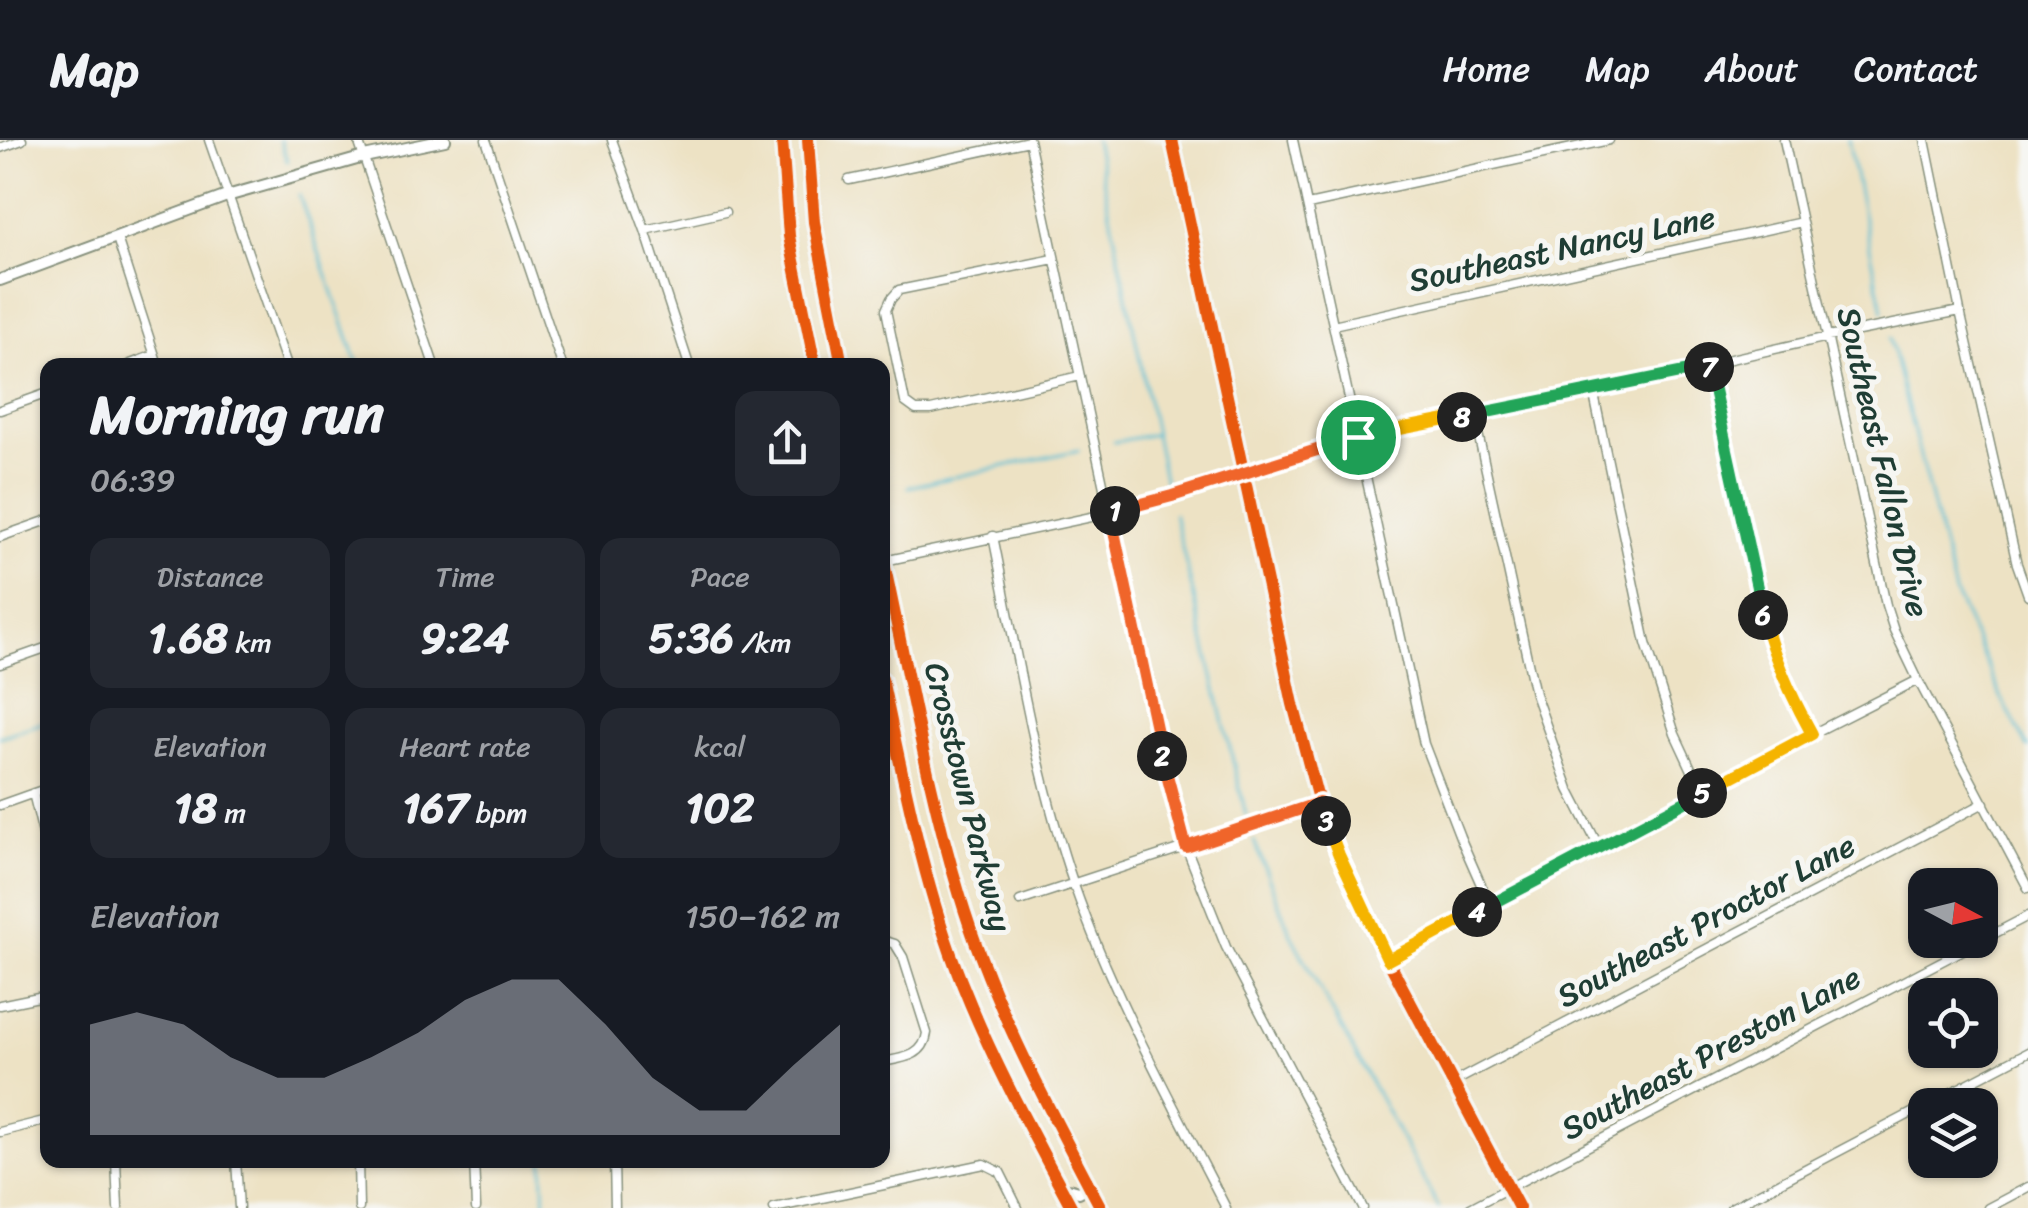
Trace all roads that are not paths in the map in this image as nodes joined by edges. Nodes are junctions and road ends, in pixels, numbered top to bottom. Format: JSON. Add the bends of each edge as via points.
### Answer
{"nodes":[{"id":1,"x":22,"y":140,"type":"edge"},
{"id":2,"x":209,"y":140,"type":"edge"},
{"id":3,"x":358,"y":140,"type":"edge"},
{"id":4,"x":444,"y":140,"type":"edge"},
{"id":5,"x":486,"y":140,"type":"edge"},
{"id":6,"x":612,"y":140,"type":"edge"},
{"id":7,"x":782,"y":140,"type":"edge"},
{"id":8,"x":808,"y":140,"type":"edge"},
{"id":9,"x":1172,"y":140,"type":"edge"},
{"id":10,"x":1293,"y":140,"type":"edge"},
{"id":11,"x":1609,"y":140,"type":"edge"},
{"id":12,"x":1784,"y":140,"type":"edge"},
{"id":13,"x":1925,"y":140,"type":"edge"},
{"id":14,"x":1029,"y":141,"type":"edge"},
{"id":15,"x":0,"y":148,"type":"edge"},
{"id":16,"x":364,"y":157,"type":"junction"},
{"id":17,"x":849,"y":180,"type":"dead end"},
{"id":18,"x":228,"y":196,"type":"junction"},
{"id":19,"x":1308,"y":205,"type":"junction"},
{"id":20,"x":725,"y":212,"type":"dead end"},
{"id":21,"x":1802,"y":222,"type":"junction"},
{"id":22,"x":645,"y":230,"type":"junction"},
{"id":23,"x":118,"y":238,"type":"junction"},
{"id":24,"x":1054,"y":258,"type":"junction"},
{"id":25,"x":0,"y":280,"type":"edge"},
{"id":26,"x":1960,"y":311,"type":"junction"},
{"id":27,"x":1334,"y":325,"type":"junction"},
{"id":28,"x":1828,"y":338,"type":"junction"},
{"id":29,"x":155,"y":358,"type":"edge"},
{"id":30,"x":285,"y":358,"type":"edge"},
{"id":31,"x":432,"y":358,"type":"edge"},
{"id":32,"x":560,"y":358,"type":"edge"},
{"id":33,"x":687,"y":358,"type":"edge"},
{"id":34,"x":814,"y":358,"type":"edge"},
{"id":35,"x":841,"y":358,"type":"edge"},
{"id":36,"x":1709,"y":366,"type":"junction"},
{"id":37,"x":1080,"y":376,"type":"junction"},
{"id":38,"x":1592,"y":390,"type":"junction"},
{"id":39,"x":40,"y":397,"type":"edge"},
{"id":40,"x":0,"y":410,"type":"edge"},
{"id":41,"x":1474,"y":415,"type":"junction"},
{"id":42,"x":1358,"y":437,"type":"junction"},
{"id":43,"x":1243,"y":472,"type":"junction"},
{"id":44,"x":1110,"y":513,"type":"junction"},
{"id":45,"x":40,"y":523,"type":"edge"},
{"id":46,"x":993,"y":536,"type":"junction"},
{"id":47,"x":0,"y":537,"type":"edge"},
{"id":48,"x":890,"y":556,"type":"edge"},
{"id":49,"x":890,"y":590,"type":"edge"},
{"id":50,"x":2028,"y":595,"type":"edge"},
{"id":51,"x":40,"y":651,"type":"edge"},
{"id":52,"x":0,"y":664,"type":"edge"},
{"id":53,"x":1918,"y":680,"type":"junction"},
{"id":54,"x":890,"y":715,"type":"edge"},
{"id":55,"x":1812,"y":734,"type":"junction"},
{"id":56,"x":901,"y":764,"type":"junction"},
{"id":57,"x":928,"y":766,"type":"junction"},
{"id":58,"x":40,"y":791,"type":"edge"},
{"id":59,"x":1702,"y":792,"type":"junction"},
{"id":60,"x":34,"y":793,"type":"junction"},
{"id":61,"x":1319,"y":803,"type":"junction"},
{"id":62,"x":0,"y":804,"type":"edge"},
{"id":63,"x":1984,"y":804,"type":"junction"},
{"id":64,"x":40,"y":819,"type":"edge"},
{"id":65,"x":1186,"y":847,"type":"junction"},
{"id":66,"x":1599,"y":847,"type":"junction"},
{"id":67,"x":1074,"y":883,"type":"junction"},
{"id":68,"x":2028,"y":888,"type":"edge"},
{"id":69,"x":1020,"y":901,"type":"dead end"},
{"id":70,"x":1490,"y":905,"type":"junction"},
{"id":71,"x":2028,"y":916,"type":"edge"},
{"id":72,"x":890,"y":942,"type":"edge"},
{"id":73,"x":1388,"y":960,"type":"junction"},
{"id":74,"x":40,"y":998,"type":"edge"},
{"id":75,"x":0,"y":1005,"type":"edge"},
{"id":76,"x":2028,"y":1052,"type":"edge"},
{"id":77,"x":890,"y":1060,"type":"edge"},
{"id":78,"x":1452,"y":1082,"type":"junction"},
{"id":79,"x":1960,"y":1088,"type":"edge"},
{"id":80,"x":1908,"y":1115,"type":"edge"},
{"id":81,"x":40,"y":1122,"type":"edge"},
{"id":82,"x":0,"y":1132,"type":"edge"},
{"id":83,"x":116,"y":1168,"type":"edge"},
{"id":84,"x":236,"y":1168,"type":"edge"},
{"id":85,"x":358,"y":1168,"type":"edge"},
{"id":86,"x":474,"y":1168,"type":"edge"},
{"id":87,"x":614,"y":1168,"type":"edge"},
{"id":88,"x":1088,"y":1183,"type":"junction"},
{"id":89,"x":1060,"y":1186,"type":"junction"},
{"id":90,"x":2028,"y":1187,"type":"edge"},
{"id":91,"x":1508,"y":1188,"type":"junction"},
{"id":92,"x":118,"y":1208,"type":"edge"},
{"id":93,"x":239,"y":1208,"type":"edge"},
{"id":94,"x":360,"y":1208,"type":"edge"},
{"id":95,"x":476,"y":1208,"type":"edge"},
{"id":96,"x":615,"y":1208,"type":"edge"},
{"id":97,"x":774,"y":1208,"type":"edge"},
{"id":98,"x":1018,"y":1208,"type":"edge"},
{"id":99,"x":1072,"y":1208,"type":"edge"},
{"id":100,"x":1101,"y":1208,"type":"edge"},
{"id":101,"x":1226,"y":1208,"type":"edge"},
{"id":102,"x":1363,"y":1208,"type":"edge"},
{"id":103,"x":1470,"y":1208,"type":"edge"},
{"id":104,"x":1519,"y":1208,"type":"edge"},
{"id":105,"x":1732,"y":1208,"type":"edge"},
{"id":106,"x":1988,"y":1208,"type":"edge"}],
"edges":[{"from":1,"to":15,"type":"street"},
{"from":2,"to":18,"type":"street"},
{"from":3,"to":16,"type":"street"},
{"from":4,"to":16,"type":"main road"},
{"from":5,"to":32,"type":"street"},
{"from":6,"to":22,"type":"street"},
{"from":7,"to":34,"type":"main road","via":[[789,236]]},
{"from":8,"to":35,"type":"main road","via":[[816,235]]},
{"from":9,"to":43,"type":"street"},
{"from":10,"to":19,"type":"street"},
{"from":11,"to":19,"type":"street"},
{"from":12,"to":21,"type":"street","name":"Southeast Fallon Drive"},
{"from":13,"to":26,"type":"street"},
{"from":14,"to":17,"type":"street"},
{"from":14,"to":24,"type":"street"},
{"from":16,"to":18,"type":"main road"},
{"from":16,"to":31,"type":"street"},
{"from":18,"to":23,"type":"main road"},
{"from":18,"to":30,"type":"street"},
{"from":19,"to":27,"type":"street"},
{"from":20,"to":22,"type":"street"},
{"from":21,"to":27,"type":"street","name":"Southeast Nancy Lane"},
{"from":21,"to":28,"type":"street","name":"Southeast Fallon Drive"},
{"from":22,"to":33,"type":"street"},
{"from":23,"to":25,"type":"main road"},
{"from":23,"to":29,"type":"street"},
{"from":24,"to":37,"type":"street"},
{"from":24,"to":37,"type":"street","via":[[898,290],[886,310],[905,402],[931,410]]},
{"from":26,"to":28,"type":"street"},
{"from":26,"to":50,"type":"street"},
{"from":27,"to":42,"type":"street"},
{"from":28,"to":36,"type":"street"},
{"from":28,"to":53,"type":"street","name":"Southeast Fallon Drive","via":[[1886,605]]},
{"from":36,"to":38,"type":"street"},
{"from":36,"to":55,"type":"street","via":[[1768,634]]},
{"from":37,"to":44,"type":"street"},
{"from":38,"to":41,"type":"street"},
{"from":38,"to":59,"type":"street","via":[[1646,643]]},
{"from":39,"to":40,"type":"street"},
{"from":41,"to":42,"type":"street"},
{"from":41,"to":66,"type":"street","via":[[1535,694],[1569,789]]},
{"from":42,"to":43,"type":"street"},
{"from":42,"to":70,"type":"street","via":[[1424,744]]},
{"from":43,"to":44,"type":"street"},
{"from":43,"to":61,"type":"street"},
{"from":44,"to":46,"type":"street"},
{"from":44,"to":65,"type":"street"},
{"from":45,"to":47,"type":"street"},
{"from":46,"to":48,"type":"street"},
{"from":46,"to":67,"type":"street","via":[[1049,805]]},
{"from":49,"to":57,"type":"main road","name":"Crosstown Parkway"},
{"from":51,"to":52,"type":"street"},
{"from":53,"to":55,"type":"street"},
{"from":53,"to":63,"type":"street","name":"Southeast Fallon Drive"},
{"from":54,"to":56,"type":"main road","name":"Crosstown Parkway"},
{"from":55,"to":59,"type":"street"},
{"from":56,"to":57,"type":"main road","via":[[916,759]]},
{"from":56,"to":89,"type":"main road","name":"Crosstown Parkway","via":[[926,874],[961,979]]},
{"from":57,"to":88,"type":"main road","name":"Crosstown Parkway","via":[[986,971]]},
{"from":58,"to":60,"type":"street"},
{"from":59,"to":66,"type":"street"},
{"from":60,"to":62,"type":"street"},
{"from":60,"to":64,"type":"street"},
{"from":61,"to":65,"type":"street"},
{"from":61,"to":73,"type":"street"},
{"from":63,"to":68,"type":"street","name":"Southeast Fallon Drive"},
{"from":63,"to":78,"type":"street","name":"Southeast Proctor Lane"},
{"from":65,"to":67,"type":"street"},
{"from":65,"to":102,"type":"street","via":[[1226,947]]},
{"from":66,"to":70,"type":"street"},
{"from":67,"to":69,"type":"street"},
{"from":67,"to":101,"type":"street","via":[[1102,961]]},
{"from":70,"to":73,"type":"street"},
{"from":71,"to":91,"type":"street","name":"Southeast Preston Lane"},
{"from":72,"to":77,"type":"street","via":[[900,950],[926,1026],[922,1048]]},
{"from":73,"to":78,"type":"street"},
{"from":74,"to":75,"type":"street"},
{"from":76,"to":79,"type":"street"},
{"from":78,"to":91,"type":"street"},
{"from":80,"to":105,"type":"street"},
{"from":81,"to":82,"type":"street"},
{"from":83,"to":92,"type":"street"},
{"from":84,"to":93,"type":"street"},
{"from":85,"to":94,"type":"street"},
{"from":86,"to":95,"type":"street"},
{"from":87,"to":96,"type":"street"},
{"from":88,"to":89,"type":"main road","via":[[1078,1192]]},
{"from":88,"to":100,"type":"main road","name":"Crosstown Parkway"},
{"from":89,"to":99,"type":"main road","name":"Crosstown Parkway"},
{"from":90,"to":106,"type":"street"},
{"from":91,"to":103,"type":"street","name":"Southeast Preston Lane"},
{"from":91,"to":104,"type":"street"},
{"from":97,"to":98,"type":"street","via":[[984,1164],[1000,1172]]}]}
